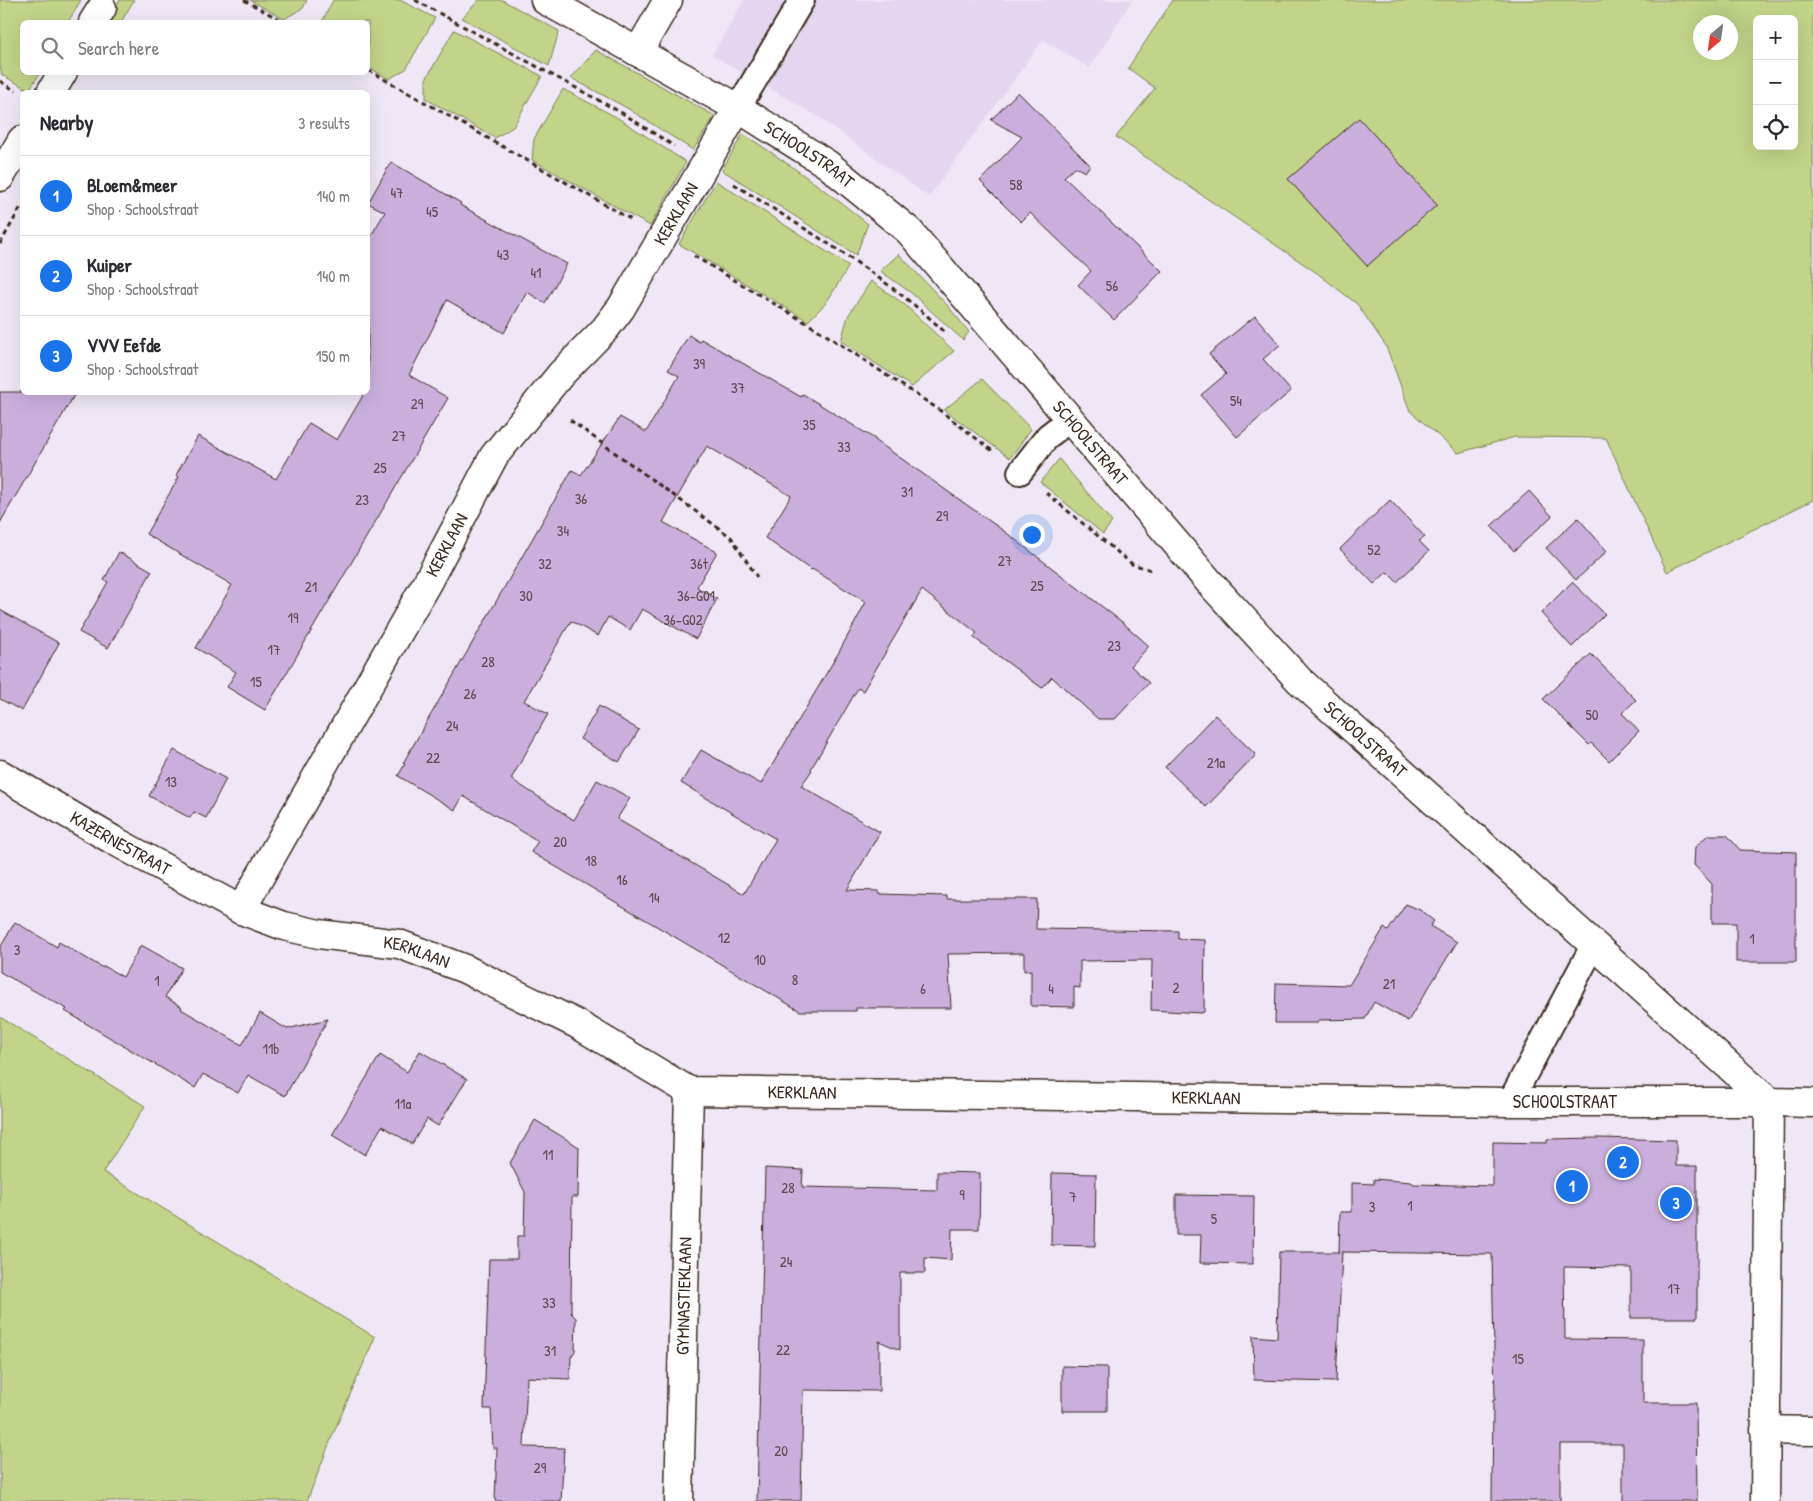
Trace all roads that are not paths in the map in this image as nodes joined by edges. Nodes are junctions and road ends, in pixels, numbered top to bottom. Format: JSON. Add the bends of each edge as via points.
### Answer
{"nodes":[{"id":1,"x":545,"y":0,"type":"edge"},
{"id":2,"x":668,"y":0,"type":"edge"},
{"id":3,"x":802,"y":0,"type":"edge"},
{"id":4,"x":638,"y":52,"type":"junction"},
{"id":5,"x":61,"y":75,"type":"edge"},
{"id":6,"x":52,"y":90,"type":"edge"},
{"id":7,"x":738,"y":108,"type":"junction"},
{"id":8,"x":20,"y":143,"type":"edge"},
{"id":9,"x":0,"y":177,"type":"edge"},
{"id":10,"x":1069,"y":420,"type":"junction"},
{"id":11,"x":1020,"y":472,"type":"road end"},
{"id":12,"x":0,"y":774,"type":"edge"},
{"id":13,"x":241,"y":910,"type":"junction"},
{"id":14,"x":1594,"y":944,"type":"junction"},
{"id":15,"x":689,"y":1091,"type":"junction"},
{"id":16,"x":1510,"y":1102,"type":"junction"},
{"id":17,"x":1768,"y":1102,"type":"junction"},
{"id":18,"x":1813,"y":1103,"type":"edge"},
{"id":19,"x":1765,"y":1430,"type":"junction"},
{"id":20,"x":1813,"y":1431,"type":"edge"},
{"id":21,"x":679,"y":1501,"type":"edge"},
{"id":22,"x":1765,"y":1501,"type":"edge"}],
"edges":[{"from":1,"to":4,"type":"street","name":"SCHOOLSTRAAT"},
{"from":2,"to":4,"type":"street"},
{"from":3,"to":7,"type":"lane"},
{"from":4,"to":7,"type":"street","name":"SCHOOLSTRAAT"},
{"from":5,"to":6,"type":"street"},
{"from":7,"to":10,"type":"street","name":"SCHOOLSTRAAT","via":[[827,164],[909,231]]},
{"from":7,"to":13,"type":"street","name":"KERKLAAN","via":[[621,308],[561,374],[494,456],[429,579]]},
{"from":8,"to":9,"type":"street"},
{"from":10,"to":11,"type":"lane","via":[[1048,436]]},
{"from":10,"to":14,"type":"street","name":"SCHOOLSTRAAT","via":[[1299,680]]},
{"from":12,"to":13,"type":"street","name":"KAZERNESTRAAT"},
{"from":13,"to":15,"type":"street","name":"KERKLAAN","via":[[284,926],[319,934],[399,944],[465,969],[578,1024]]},
{"from":14,"to":16,"type":"lane","name":"SCHOOLSTRAAT"},
{"from":14,"to":17,"type":"street","name":"SCHOOLSTRAAT"},
{"from":15,"to":16,"type":"street","name":"KERKLAAN"},
{"from":15,"to":21,"type":"street","name":"GYMNASTIEKLAAN"},
{"from":16,"to":17,"type":"street","name":"SCHOOLSTRAAT"},
{"from":17,"to":18,"type":"street"},
{"from":17,"to":19,"type":"street"},
{"from":19,"to":20,"type":"street"},
{"from":19,"to":22,"type":"street"}]}
